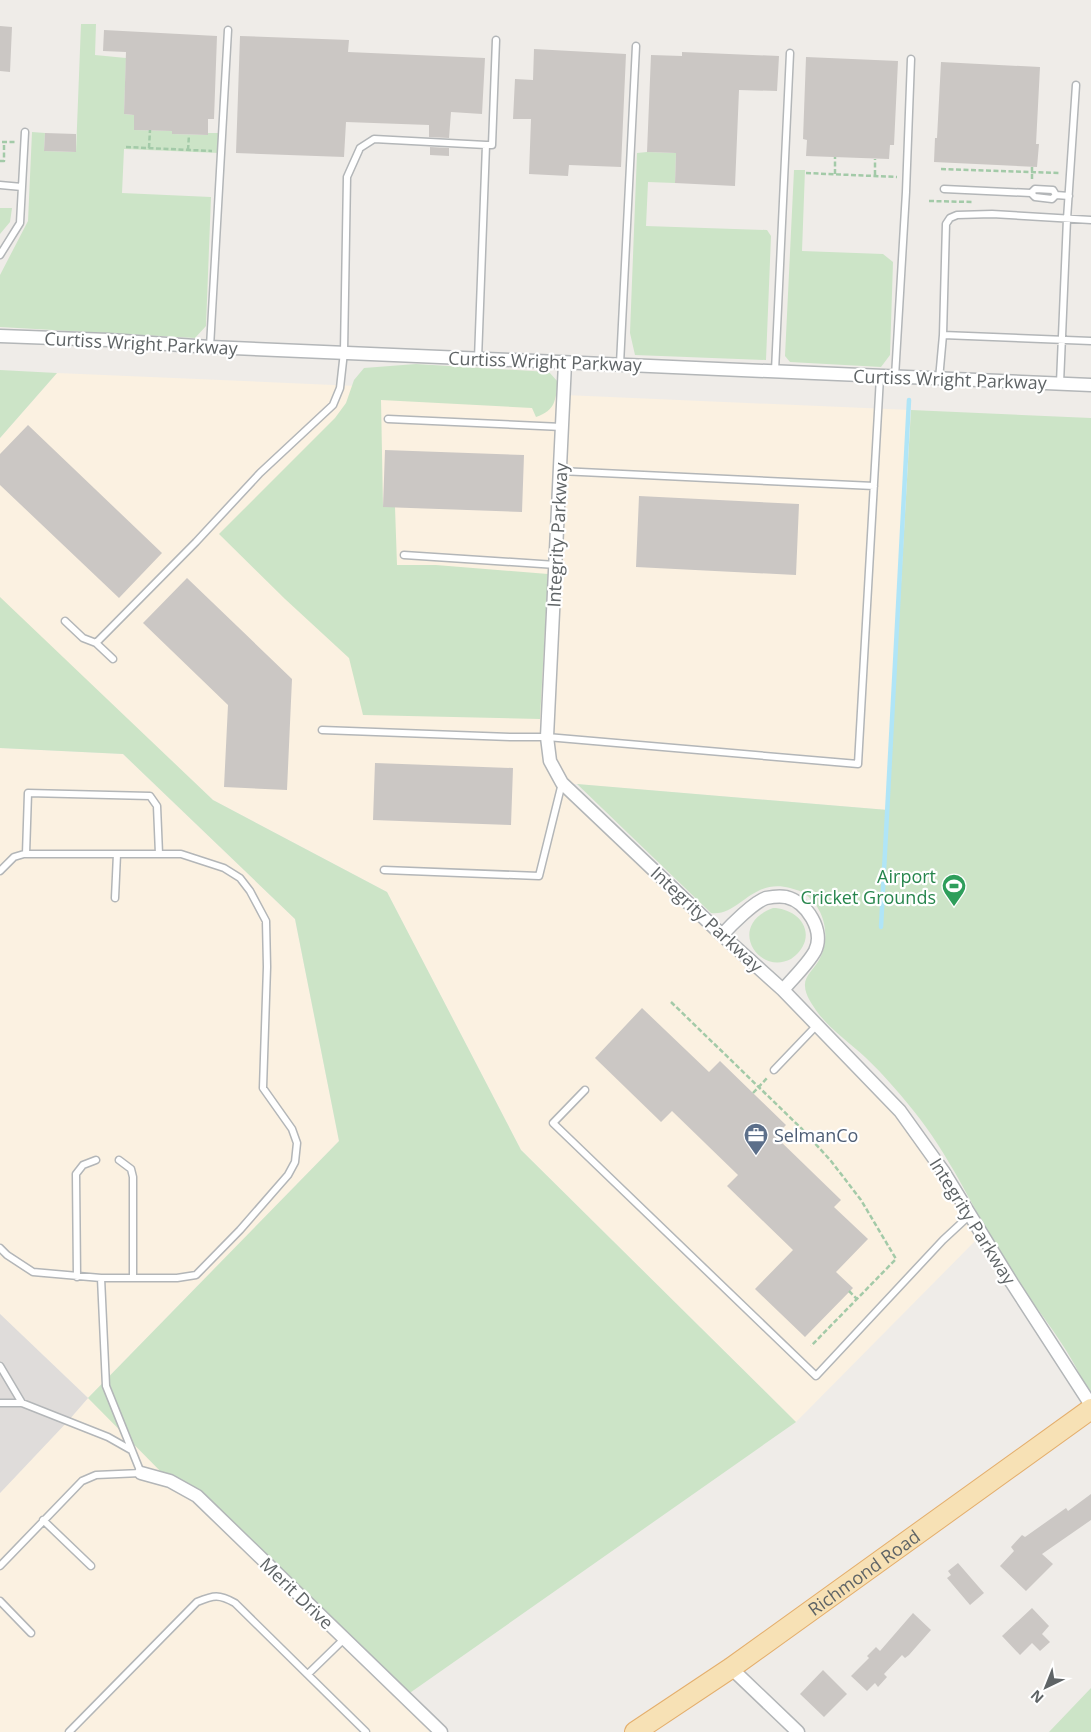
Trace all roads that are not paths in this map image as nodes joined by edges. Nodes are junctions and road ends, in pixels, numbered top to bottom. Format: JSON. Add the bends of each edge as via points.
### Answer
{"nodes":[{"id":1,"x":228,"y":30,"type":"dead end"},
{"id":2,"x":496,"y":40,"type":"dead end"},
{"id":3,"x":636,"y":46,"type":"dead end"},
{"id":4,"x":790,"y":53,"type":"dead end"},
{"id":5,"x":911,"y":58,"type":"dead end"},
{"id":6,"x":1076,"y":85,"type":"dead end"},
{"id":7,"x":25,"y":132,"type":"dead end"},
{"id":8,"x":486,"y":145,"type":"junction"},
{"id":9,"x":0,"y":185,"type":"edge"},
{"id":10,"x":22,"y":187,"type":"junction"},
{"id":11,"x":944,"y":188,"type":"dead end"},
{"id":12,"x":1069,"y":196,"type":"junction"},
{"id":13,"x":1067,"y":219,"type":"junction"},
{"id":14,"x":1091,"y":220,"type":"edge"},
{"id":15,"x":0,"y":255,"type":"edge"},
{"id":16,"x":942,"y":335,"type":"junction"},
{"id":17,"x":0,"y":336,"type":"edge"},
{"id":18,"x":1063,"y":340,"type":"junction"},
{"id":19,"x":1091,"y":341,"type":"edge"},
{"id":20,"x":210,"y":347,"type":"junction"},
{"id":21,"x":344,"y":352,"type":"junction"},
{"id":22,"x":478,"y":359,"type":"junction"},
{"id":23,"x":566,"y":362,"type":"junction"},
{"id":24,"x":620,"y":364,"type":"junction"},
{"id":25,"x":775,"y":371,"type":"junction"},
{"id":26,"x":880,"y":377,"type":"junction"},
{"id":27,"x":895,"y":378,"type":"junction"},
{"id":28,"x":939,"y":379,"type":"junction"},
{"id":29,"x":1060,"y":383,"type":"junction"},
{"id":30,"x":1091,"y":385,"type":"edge"},
{"id":31,"x":388,"y":419,"type":"dead end"},
{"id":32,"x":562,"y":427,"type":"junction"},
{"id":33,"x":560,"y":471,"type":"junction"},
{"id":34,"x":874,"y":486,"type":"junction"},
{"id":35,"x":404,"y":555,"type":"dead end"},
{"id":36,"x":556,"y":565,"type":"junction"},
{"id":37,"x":65,"y":621,"type":"dead end"},
{"id":38,"x":96,"y":643,"type":"junction"},
{"id":39,"x":113,"y":659,"type":"dead end"},
{"id":40,"x":322,"y":730,"type":"dead end"},
{"id":41,"x":547,"y":737,"type":"junction"},
{"id":42,"x":562,"y":783,"type":"junction"},
{"id":43,"x":26,"y":854,"type":"junction"},
{"id":44,"x":117,"y":854,"type":"junction"},
{"id":45,"x":160,"y":854,"type":"junction"},
{"id":46,"x":384,"y":870,"type":"dead end"},
{"id":47,"x":0,"y":871,"type":"edge"},
{"id":48,"x":115,"y":898,"type":"dead end"},
{"id":49,"x":722,"y":935,"type":"junction"},
{"id":50,"x":783,"y":990,"type":"junction"},
{"id":51,"x":818,"y":1024,"type":"junction"},
{"id":52,"x":774,"y":1070,"type":"road end"},
{"id":53,"x":585,"y":1090,"type":"dead end"},
{"id":54,"x":96,"y":1160,"type":"dead end"},
{"id":55,"x":119,"y":1160,"type":"dead end"},
{"id":56,"x":970,"y":1215,"type":"junction"},
{"id":57,"x":0,"y":1248,"type":"edge"},
{"id":58,"x":77,"y":1277,"type":"junction"},
{"id":59,"x":101,"y":1278,"type":"junction"},
{"id":60,"x":133,"y":1278,"type":"junction"},
{"id":61,"x":0,"y":1366,"type":"edge"},
{"id":62,"x":0,"y":1403,"type":"edge"},
{"id":63,"x":22,"y":1403,"type":"junction"},
{"id":64,"x":1091,"y":1405,"type":"edge"},
{"id":65,"x":1091,"y":1410,"type":"edge"},
{"id":66,"x":131,"y":1450,"type":"junction"},
{"id":67,"x":140,"y":1473,"type":"junction"},
{"id":68,"x":43,"y":1520,"type":"junction"},
{"id":69,"x":0,"y":1566,"type":"edge"},
{"id":70,"x":91,"y":1566,"type":"dead end"},
{"id":71,"x":0,"y":1601,"type":"edge"},
{"id":72,"x":31,"y":1633,"type":"dead end"},
{"id":73,"x":344,"y":1639,"type":"junction"},
{"id":74,"x":731,"y":1668,"type":"junction"},
{"id":75,"x":308,"y":1674,"type":"junction"},
{"id":76,"x":70,"y":1732,"type":"edge"},
{"id":77,"x":366,"y":1732,"type":"edge"},
{"id":78,"x":441,"y":1732,"type":"edge"},
{"id":79,"x":635,"y":1732,"type":"edge"},
{"id":80,"x":798,"y":1732,"type":"edge"}],
"edges":[{"from":1,"to":20,"type":"lane"},
{"from":2,"to":8,"type":"lane","via":[[492,145]]},
{"from":3,"to":24,"type":"lane"},
{"from":4,"to":25,"type":"lane"},
{"from":5,"to":27,"type":"lane"},
{"from":6,"to":12,"type":"lane"},
{"from":7,"to":10,"type":"lane"},
{"from":8,"to":21,"type":"lane","via":[[374,139],[360,148],[347,177]]},
{"from":8,"to":22,"type":"lane"},
{"from":9,"to":10,"type":"lane"},
{"from":10,"to":15,"type":"lane","via":[[20,223]]},
{"from":11,"to":12,"type":"lane","via":[[1031,193],[1035,197],[1052,199],[1056,195]]},
{"from":12,"to":13,"type":"lane"},
{"from":13,"to":14,"type":"lane"},
{"from":13,"to":16,"type":"lane","via":[[992,214],[950,218],[946,224]]},
{"from":13,"to":18,"type":"lane"},
{"from":16,"to":18,"type":"lane"},
{"from":16,"to":28,"type":"lane"},
{"from":17,"to":20,"type":"street","name":"Curtiss Wright Parkway"},
{"from":18,"to":19,"type":"lane"},
{"from":18,"to":29,"type":"lane"},
{"from":20,"to":21,"type":"street","name":"Curtiss Wright Parkway"},
{"from":21,"to":22,"type":"street","name":"Curtiss Wright Parkway"},
{"from":21,"to":38,"type":"lane","via":[[340,388],[333,405],[260,473]]},
{"from":22,"to":23,"type":"street","name":"Curtiss Wright Parkway"},
{"from":23,"to":24,"type":"street","name":"Curtiss Wright Parkway"},
{"from":23,"to":32,"type":"street","name":"Integrity Parkway"},
{"from":24,"to":25,"type":"street","name":"Curtiss Wright Parkway"},
{"from":25,"to":26,"type":"street","name":"Curtiss Wright Parkway"},
{"from":26,"to":27,"type":"street","name":"Curtiss Wright Parkway"},
{"from":26,"to":34,"type":"lane"},
{"from":27,"to":28,"type":"street","name":"Curtiss Wright Parkway"},
{"from":28,"to":29,"type":"street","name":"Curtiss Wright Parkway"},
{"from":29,"to":30,"type":"street","name":"Curtiss Wright Parkway"},
{"from":31,"to":32,"type":"lane"},
{"from":32,"to":33,"type":"street","name":"Integrity Parkway"},
{"from":33,"to":34,"type":"lane"},
{"from":33,"to":36,"type":"street","name":"Integrity Parkway"},
{"from":34,"to":41,"type":"lane","via":[[858,764]]},
{"from":35,"to":36,"type":"lane"},
{"from":36,"to":41,"type":"street","name":"Integrity Parkway"},
{"from":37,"to":38,"type":"lane","via":[[83,638]]},
{"from":38,"to":39,"type":"lane"},
{"from":40,"to":41,"type":"lane"},
{"from":41,"to":42,"type":"street","name":"Integrity Parkway","via":[[550,760]]},
{"from":42,"to":46,"type":"lane","via":[[539,876]]},
{"from":42,"to":49,"type":"street","name":"Integrity Parkway"},
{"from":43,"to":44,"type":"lane"},
{"from":43,"to":45,"type":"lane","via":[[28,793],[150,796],[157,806]]},
{"from":43,"to":47,"type":"lane","via":[[14,857]]},
{"from":44,"to":45,"type":"lane"},
{"from":44,"to":48,"type":"lane"},
{"from":45,"to":60,"type":"lane","via":[[181,854],[224,868],[240,878],[266,921],[268,967],[263,1088],[292,1129],[296,1143],[295,1162],[240,1230],[196,1275]]},
{"from":49,"to":50,"type":"street","name":"Integrity Parkway"},
{"from":49,"to":50,"type":"street","via":[[766,898],[785,897],[800,905],[812,918],[818,935],[816,950]]},
{"from":50,"to":51,"type":"street","name":"Integrity Parkway"},
{"from":51,"to":52,"type":"lane"},
{"from":51,"to":56,"type":"street","name":"Integrity Parkway","via":[[900,1111]]},
{"from":53,"to":56,"type":"lane","via":[[553,1123],[816,1376]]},
{"from":54,"to":58,"type":"lane","via":[[83,1165],[76,1174]]},
{"from":55,"to":60,"type":"lane","via":[[131,1169],[134,1177]]},
{"from":56,"to":64,"type":"street","name":"Integrity Parkway"},
{"from":57,"to":58,"type":"lane","via":[[33,1272]]},
{"from":58,"to":59,"type":"lane"},
{"from":59,"to":60,"type":"lane"},
{"from":59,"to":66,"type":"lane","via":[[106,1386]]},
{"from":61,"to":63,"type":"lane"},
{"from":62,"to":63,"type":"lane"},
{"from":63,"to":66,"type":"lane","via":[[108,1437]]},
{"from":65,"to":74,"type":"main road","name":"Richmond Road"},
{"from":66,"to":67,"type":"lane"},
{"from":67,"to":68,"type":"lane","via":[[96,1475],[82,1481]]},
{"from":67,"to":73,"type":"street","name":"Merit Drive","via":[[170,1482],[197,1496]]},
{"from":68,"to":69,"type":"lane"},
{"from":68,"to":70,"type":"lane"},
{"from":71,"to":72,"type":"lane"},
{"from":73,"to":75,"type":"lane"},
{"from":73,"to":78,"type":"street","name":"Merit Drive"},
{"from":74,"to":79,"type":"main road","name":"Richmond Road"},
{"from":74,"to":80,"type":"street"},
{"from":75,"to":76,"type":"lane","via":[[235,1603],[223,1596],[211,1596],[197,1602]]},
{"from":75,"to":77,"type":"lane"}]}
